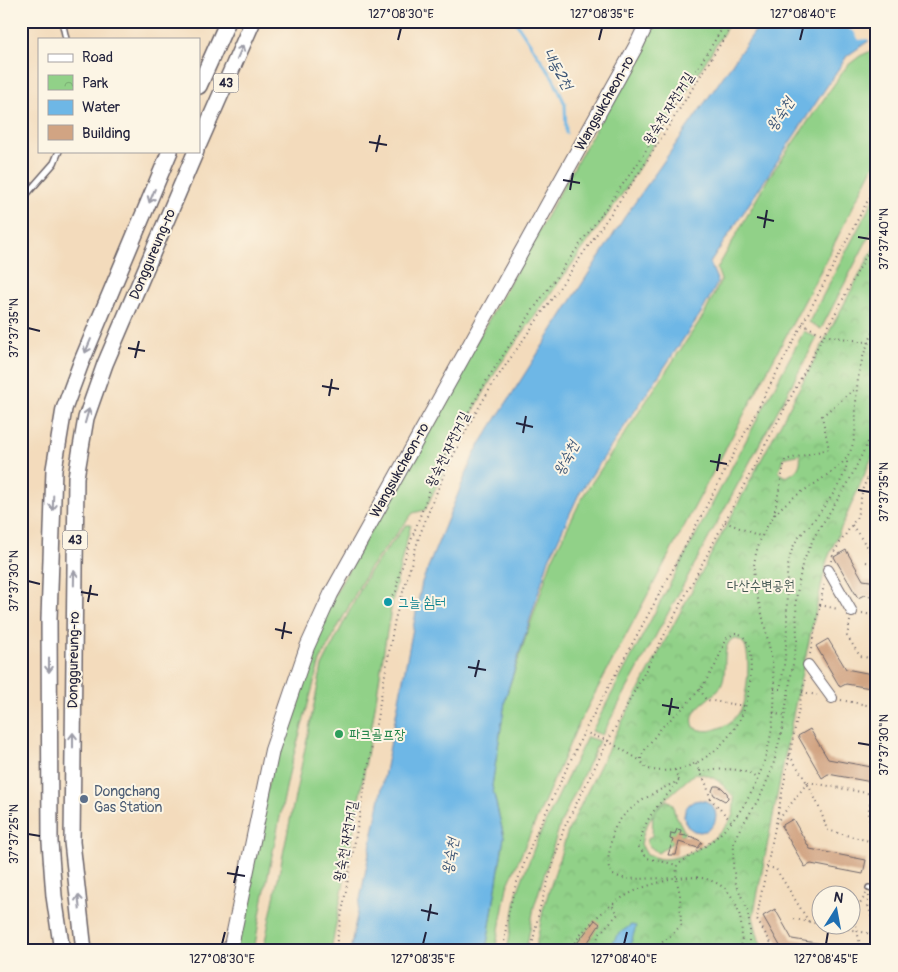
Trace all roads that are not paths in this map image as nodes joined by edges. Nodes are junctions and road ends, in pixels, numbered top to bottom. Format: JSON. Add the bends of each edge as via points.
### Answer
{"nodes":[{"id":1,"x":62,"y":21,"type":"edge"},
{"id":2,"x":228,"y":21,"type":"edge"},
{"id":3,"x":253,"y":21,"type":"edge"},
{"id":4,"x":648,"y":21,"type":"edge"},
{"id":5,"x":871,"y":21,"type":"edge"},
{"id":6,"x":877,"y":25,"type":"edge"},
{"id":7,"x":66,"y":38,"type":"edge"},
{"id":8,"x":200,"y":84,"type":"edge"},
{"id":9,"x":200,"y":142,"type":"edge"},
{"id":10,"x":60,"y":152,"type":"edge"},
{"id":11,"x":170,"y":152,"type":"edge"},
{"id":12,"x":196,"y":152,"type":"edge"},
{"id":13,"x":21,"y":202,"type":"edge"},
{"id":14,"x":828,"y":570,"type":"road end"},
{"id":15,"x":852,"y":612,"type":"road end"},
{"id":16,"x":808,"y":665,"type":"road end"},
{"id":17,"x":832,"y":698,"type":"dead end"},
{"id":18,"x":870,"y":888,"type":"road end"},
{"id":19,"x":877,"y":890,"type":"edge"},
{"id":20,"x":62,"y":951,"type":"edge"},
{"id":21,"x":84,"y":951,"type":"edge"},
{"id":22,"x":230,"y":951,"type":"edge"}],
"edges":[{"from":1,"to":7,"type":"lane"},
{"from":2,"to":8,"type":"main road","number":"43"},
{"from":9,"to":3,"type":"main road","number":"43","one_way":true},
{"from":4,"to":22,"type":"street","name":"Wangsukcheon-ro","via":[[327,603],[307,648],[272,750]]},
{"from":5,"to":6,"type":"street"},
{"from":10,"to":13,"type":"lane"},
{"from":11,"to":20,"type":"main road","name":"Donggureung-ro","number":"43","one_way":true,"via":[[64,409],[54,469],[49,619],[50,842]]},
{"from":21,"to":12,"type":"main road","name":"Donggureung-ro","number":"43","one_way":true,"via":[[72,842],[76,477],[86,418],[102,373]]},
{"from":14,"to":15,"type":"street"},
{"from":16,"to":17,"type":"street"},
{"from":18,"to":19,"type":"lane"}]}
